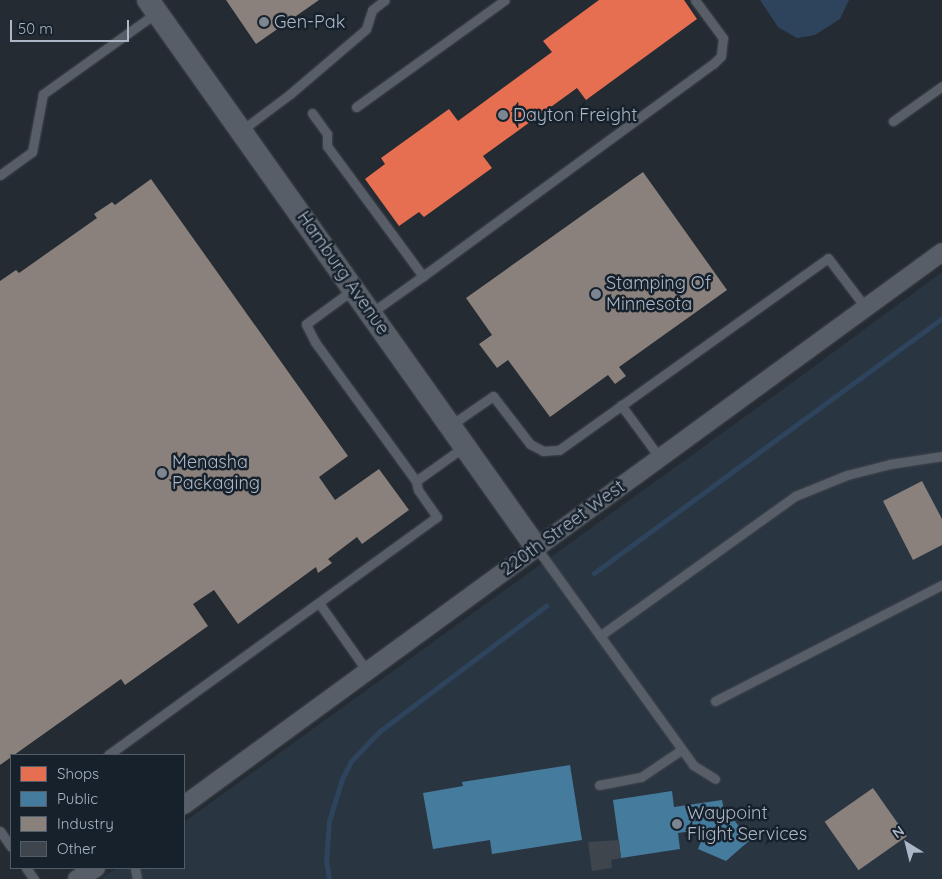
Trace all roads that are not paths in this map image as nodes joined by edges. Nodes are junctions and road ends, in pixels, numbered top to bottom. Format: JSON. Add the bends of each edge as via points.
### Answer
{"nodes":[{"id":1,"x":385,"y":0,"type":"edge"},
{"id":2,"x":505,"y":0,"type":"edge"},
{"id":3,"x":696,"y":0,"type":"edge"},
{"id":4,"x":152,"y":6,"type":"edge"},
{"id":5,"x":942,"y":86,"type":"edge"},
{"id":6,"x":356,"y":107,"type":"dead end"},
{"id":7,"x":312,"y":113,"type":"dead end"},
{"id":8,"x":893,"y":121,"type":"dead end"},
{"id":9,"x":241,"y":130,"type":"junction"},
{"id":10,"x":0,"y":175,"type":"edge"},
{"id":11,"x":942,"y":252,"type":"edge"},
{"id":12,"x":423,"y":276,"type":"junction"},
{"id":13,"x":354,"y":289,"type":"junction"},
{"id":14,"x":866,"y":308,"type":"junction"},
{"id":15,"x":371,"y":313,"type":"junction"},
{"id":16,"x":621,"y":405,"type":"junction"},
{"id":17,"x":450,"y":426,"type":"junction"},
{"id":18,"x":465,"y":446,"type":"junction"},
{"id":19,"x":942,"y":456,"type":"edge"},
{"id":20,"x":660,"y":458,"type":"junction"},
{"id":21,"x":416,"y":481,"type":"junction"},
{"id":22,"x":536,"y":547,"type":"junction"},
{"id":23,"x":942,"y":585,"type":"edge"},
{"id":24,"x":319,"y":603,"type":"junction"},
{"id":25,"x":600,"y":635,"type":"junction"},
{"id":26,"x":367,"y":671,"type":"junction"},
{"id":27,"x":715,"y":701,"type":"dead end"},
{"id":28,"x":682,"y":750,"type":"junction"},
{"id":29,"x":109,"y":754,"type":"edge"},
{"id":30,"x":715,"y":779,"type":"dead end"},
{"id":31,"x":599,"y":785,"type":"dead end"},
{"id":32,"x":185,"y":804,"type":"edge"},
{"id":33,"x":0,"y":831,"type":"edge"},
{"id":34,"x":10,"y":845,"type":"edge"},
{"id":35,"x":94,"y":869,"type":"edge"},
{"id":36,"x":77,"y":879,"type":"edge"}],
"edges":[{"from":1,"to":9,"type":"lane","via":[[372,10],[366,29],[290,94]]},
{"from":2,"to":6,"type":"lane"},
{"from":3,"to":12,"type":"lane","via":[[723,38],[721,56]]},
{"from":4,"to":9,"type":"street","name":"Hamburg Avenue"},
{"from":4,"to":10,"type":"lane","via":[[43,94],[32,152]]},
{"from":5,"to":8,"type":"lane"},
{"from":7,"to":12,"type":"lane","via":[[327,134],[327,146]]},
{"from":9,"to":13,"type":"street","name":"Hamburg Avenue"},
{"from":11,"to":14,"type":"street","name":"220th Street West"},
{"from":12,"to":15,"type":"lane"},
{"from":13,"to":15,"type":"street","name":"Hamburg Avenue"},
{"from":13,"to":21,"type":"lane","via":[[306,324],[315,342]]},
{"from":14,"to":16,"type":"lane","via":[[828,258]]},
{"from":14,"to":20,"type":"street","name":"220th Street West"},
{"from":15,"to":17,"type":"street","name":"Hamburg Avenue"},
{"from":16,"to":17,"type":"lane","via":[[559,450],[549,452],[525,440],[494,396]]},
{"from":16,"to":20,"type":"lane"},
{"from":17,"to":18,"type":"street","name":"Hamburg Avenue"},
{"from":18,"to":21,"type":"lane"},
{"from":18,"to":22,"type":"street","name":"Hamburg Avenue"},
{"from":19,"to":25,"type":"lane","via":[[847,475],[795,496]]},
{"from":20,"to":22,"type":"street","name":"220th Street West"},
{"from":21,"to":24,"type":"lane","via":[[418,490],[437,517]]},
{"from":22,"to":25,"type":"lane"},
{"from":22,"to":26,"type":"street","name":"220th Street West"},
{"from":23,"to":27,"type":"lane"},
{"from":24,"to":26,"type":"lane"},
{"from":24,"to":29,"type":"lane"},
{"from":25,"to":28,"type":"lane"},
{"from":26,"to":32,"type":"street","name":"220th Street West"},
{"from":28,"to":30,"type":"lane","via":[[693,765]]},
{"from":28,"to":31,"type":"lane","via":[[641,777]]},
{"from":33,"to":34,"type":"lane"},
{"from":35,"to":36,"type":"street"}]}
